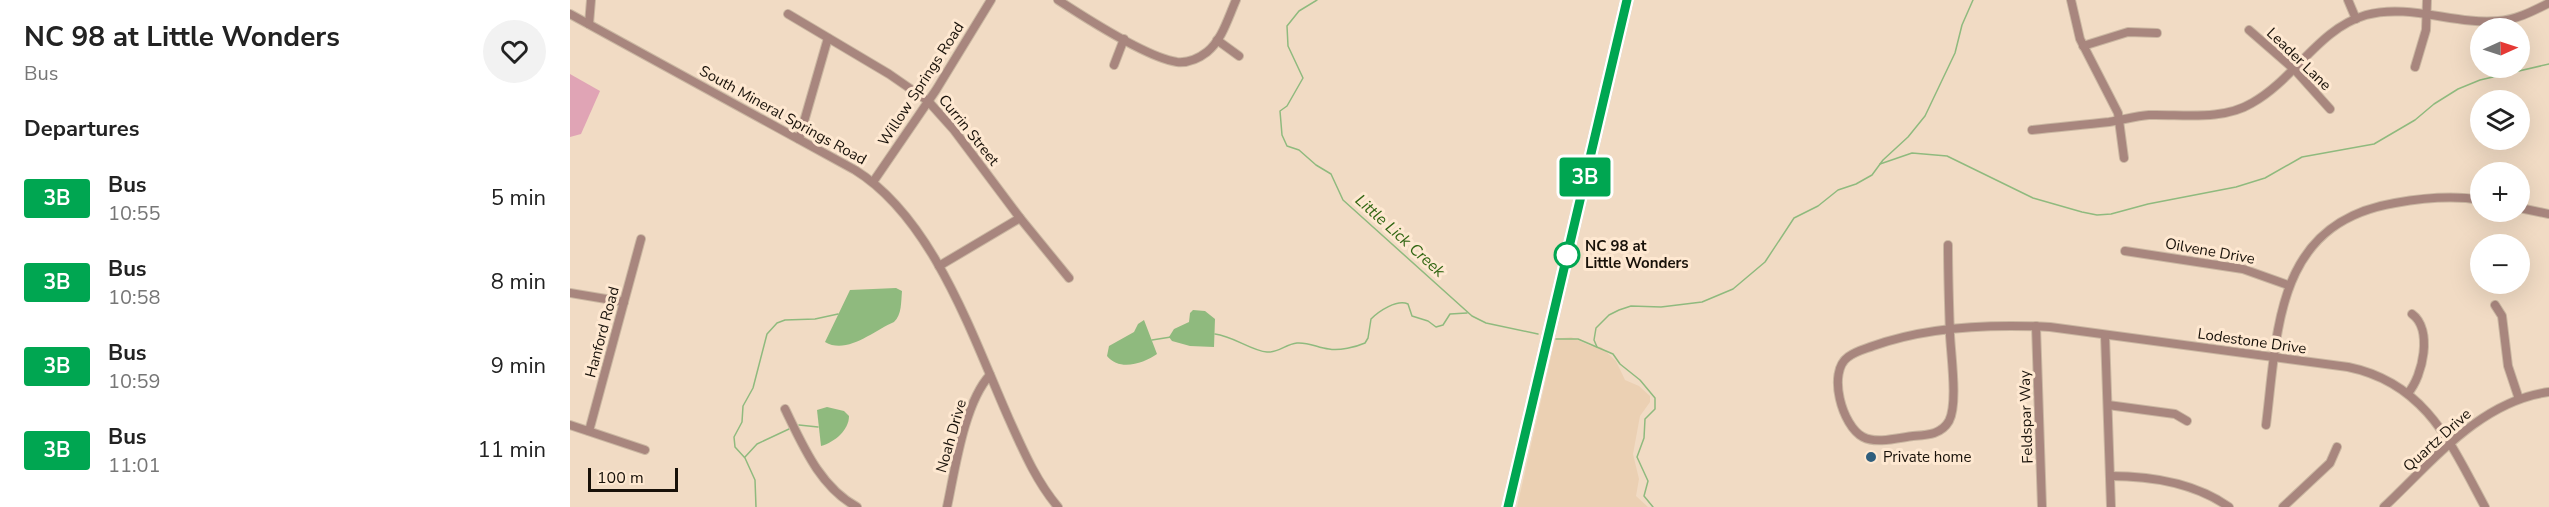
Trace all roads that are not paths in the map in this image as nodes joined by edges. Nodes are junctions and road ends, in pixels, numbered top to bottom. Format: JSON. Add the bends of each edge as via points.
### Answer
{"nodes":[{"id":1,"x":591,"y":0,"type":"edge"},
{"id":2,"x":991,"y":0,"type":"edge"},
{"id":3,"x":1058,"y":0,"type":"edge"},
{"id":4,"x":1236,"y":0,"type":"edge"},
{"id":5,"x":1627,"y":0,"type":"edge"},
{"id":6,"x":2071,"y":0,"type":"edge"},
{"id":7,"x":2348,"y":0,"type":"edge"},
{"id":8,"x":2427,"y":0,"type":"edge"},
{"id":9,"x":2532,"y":0,"type":"edge"},
{"id":10,"x":2549,"y":3,"type":"edge"},
{"id":11,"x":2536,"y":9,"type":"junction"},
{"id":12,"x":570,"y":14,"type":"edge"},
{"id":13,"x":788,"y":14,"type":"dead end"},
{"id":14,"x":2426,"y":15,"type":"junction"},
{"id":15,"x":2356,"y":19,"type":"junction"},
{"id":16,"x":589,"y":24,"type":"junction"},
{"id":17,"x":2249,"y":30,"type":"dead end"},
{"id":18,"x":2157,"y":33,"type":"dead end"},
{"id":19,"x":828,"y":38,"type":"junction"},
{"id":20,"x":1124,"y":39,"type":"junction"},
{"id":21,"x":1217,"y":40,"type":"junction"},
{"id":22,"x":2083,"y":46,"type":"junction"},
{"id":23,"x":1239,"y":56,"type":"dead end"},
{"id":24,"x":1114,"y":65,"type":"dead end"},
{"id":25,"x":2415,"y":67,"type":"dead end"},
{"id":26,"x":2295,"y":70,"type":"junction"},
{"id":27,"x":928,"y":101,"type":"junction"},
{"id":28,"x":2330,"y":109,"type":"dead end"},
{"id":29,"x":2120,"y":120,"type":"junction"},
{"id":30,"x":2032,"y":130,"type":"dead end"},
{"id":31,"x":799,"y":138,"type":"junction"},
{"id":32,"x":2124,"y":158,"type":"dead end"},
{"id":33,"x":873,"y":182,"type":"junction"},
{"id":34,"x":2470,"y":199,"type":"edge"},
{"id":35,"x":2530,"y":210,"type":"edge"},
{"id":36,"x":2549,"y":214,"type":"edge"},
{"id":37,"x":1020,"y":218,"type":"junction"},
{"id":38,"x":641,"y":239,"type":"dead end"},
{"id":39,"x":1948,"y":245,"type":"dead end"},
{"id":40,"x":2125,"y":251,"type":"dead end"},
{"id":41,"x":939,"y":266,"type":"junction"},
{"id":42,"x":1069,"y":278,"type":"dead end"},
{"id":43,"x":2288,"y":285,"type":"junction"},
{"id":44,"x":570,"y":293,"type":"edge"},
{"id":45,"x":624,"y":302,"type":"junction"},
{"id":46,"x":2495,"y":305,"type":"dead end"},
{"id":47,"x":2412,"y":314,"type":"dead end"},
{"id":48,"x":2036,"y":326,"type":"junction"},
{"id":49,"x":1950,"y":330,"type":"junction"},
{"id":50,"x":2105,"y":335,"type":"junction"},
{"id":51,"x":2275,"y":357,"type":"junction"},
{"id":52,"x":990,"y":375,"type":"junction"},
{"id":53,"x":2549,"y":392,"type":"edge"},
{"id":54,"x":2408,"y":393,"type":"junction"},
{"id":55,"x":2519,"y":399,"type":"junction"},
{"id":56,"x":2108,"y":405,"type":"junction"},
{"id":57,"x":785,"y":409,"type":"dead end"},
{"id":58,"x":2187,"y":422,"type":"dead end"},
{"id":59,"x":570,"y":425,"type":"edge"},
{"id":60,"x":2266,"y":425,"type":"dead end"},
{"id":61,"x":589,"y":431,"type":"junction"},
{"id":62,"x":2450,"y":446,"type":"junction"},
{"id":63,"x":2337,"y":447,"type":"dead end"},
{"id":64,"x":645,"y":450,"type":"dead end"},
{"id":65,"x":2110,"y":476,"type":"junction"},
{"id":66,"x":857,"y":507,"type":"edge"},
{"id":67,"x":947,"y":507,"type":"edge"},
{"id":68,"x":1058,"y":507,"type":"edge"},
{"id":69,"x":1508,"y":507,"type":"edge"},
{"id":70,"x":2042,"y":507,"type":"edge"},
{"id":71,"x":2111,"y":507,"type":"edge"},
{"id":72,"x":2229,"y":507,"type":"edge"},
{"id":73,"x":2283,"y":507,"type":"edge"},
{"id":74,"x":2384,"y":507,"type":"edge"},
{"id":75,"x":2485,"y":507,"type":"edge"}],
"edges":[{"from":1,"to":16,"type":"street"},
{"from":2,"to":27,"type":"street","name":"Willow Springs Road"},
{"from":3,"to":20,"type":"street"},
{"from":4,"to":21,"type":"street"},
{"from":5,"to":69,"type":"highway"},
{"from":6,"to":22,"type":"street"},
{"from":7,"to":15,"type":"street"},
{"from":8,"to":14,"type":"street"},
{"from":9,"to":11,"type":"street"},
{"from":10,"to":11,"type":"street"},
{"from":11,"to":14,"type":"street","via":[[2500,21]]},
{"from":12,"to":16,"type":"street","name":"South Mineral Springs Road"},
{"from":13,"to":19,"type":"street","name":"Currin Street"},
{"from":14,"to":15,"type":"street","via":[[2388,12]]},
{"from":14,"to":25,"type":"street"},
{"from":15,"to":26,"type":"street","via":[[2325,37]]},
{"from":16,"to":31,"type":"street","name":"South Mineral Springs Road"},
{"from":17,"to":26,"type":"street","name":"Leader Lane"},
{"from":18,"to":22,"type":"street","via":[[2128,32]]},
{"from":19,"to":27,"type":"street","name":"Currin Street"},
{"from":19,"to":31,"type":"street"},
{"from":20,"to":21,"type":"street","via":[[1156,56],[1182,62],[1200,57]]},
{"from":20,"to":24,"type":"street"},
{"from":21,"to":23,"type":"street"},
{"from":22,"to":29,"type":"street"},
{"from":26,"to":28,"type":"street","name":"Leader Lane"},
{"from":26,"to":29,"type":"street","via":[[2261,98],[2238,110]]},
{"from":27,"to":33,"type":"street","name":"Willow Springs Road"},
{"from":27,"to":37,"type":"street","name":"Currin Street"},
{"from":29,"to":30,"type":"street"},
{"from":29,"to":32,"type":"street"},
{"from":31,"to":33,"type":"street","name":"South Mineral Springs Road"},
{"from":33,"to":41,"type":"street","name":"South Mineral Springs Road","via":[[903,214]]},
{"from":34,"to":43,"type":"street","via":[[2428,198],[2387,204],[2351,216],[2305,254]]},
{"from":35,"to":36,"type":"street"},
{"from":37,"to":41,"type":"street"},
{"from":37,"to":42,"type":"street","name":"Currin Street"},
{"from":38,"to":45,"type":"street","name":"Hanford Road"},
{"from":39,"to":49,"type":"street","name":"Lodestone Drive"},
{"from":40,"to":43,"type":"street","name":"Oilvene Drive","via":[[2242,269]]},
{"from":41,"to":52,"type":"street","name":"South Mineral Springs Road"},
{"from":43,"to":51,"type":"street"},
{"from":44,"to":45,"type":"street"},
{"from":45,"to":61,"type":"street","name":"Hanford Road"},
{"from":46,"to":55,"type":"street","via":[[2502,316],[2508,366]]},
{"from":47,"to":54,"type":"street","via":[[2421,328],[2423,351],[2419,376]]},
{"from":48,"to":49,"type":"street","name":"Lodestone Drive"},
{"from":48,"to":50,"type":"street","name":"Lodestone Drive"},
{"from":48,"to":70,"type":"street","name":"Feldspar Way"},
{"from":49,"to":49,"type":"street","name":"Lodestone Drive","via":[[1913,334],[1854,353],[1844,360],[1837,385],[1853,429],[1867,438],[1881,439],[1929,435],[1946,425],[1953,404]]},
{"from":50,"to":51,"type":"street","name":"Lodestone Drive"},
{"from":50,"to":56,"type":"street"},
{"from":51,"to":54,"type":"street","name":"Lodestone Drive","via":[[2358,369]]},
{"from":51,"to":60,"type":"street"},
{"from":52,"to":67,"type":"street","name":"Noah Drive","via":[[975,399],[966,426]]},
{"from":52,"to":68,"type":"street","name":"South Mineral Springs Road","via":[[1039,480]]},
{"from":53,"to":55,"type":"street","name":"Quartz Drive"},
{"from":54,"to":62,"type":"street","name":"Lodestone Drive","via":[[2431,414]]},
{"from":55,"to":62,"type":"street","name":"Quartz Drive","via":[[2482,418]]},
{"from":56,"to":58,"type":"street","via":[[2175,414]]},
{"from":56,"to":65,"type":"street"},
{"from":57,"to":66,"type":"street","via":[[828,486]]},
{"from":59,"to":61,"type":"street"},
{"from":61,"to":64,"type":"street"},
{"from":62,"to":74,"type":"street","name":"Quartz Drive"},
{"from":62,"to":75,"type":"street","name":"Lodestone Drive"},
{"from":63,"to":73,"type":"street","via":[[2330,463]]},
{"from":65,"to":71,"type":"street"},
{"from":65,"to":72,"type":"street","via":[[2176,483]]}]}
